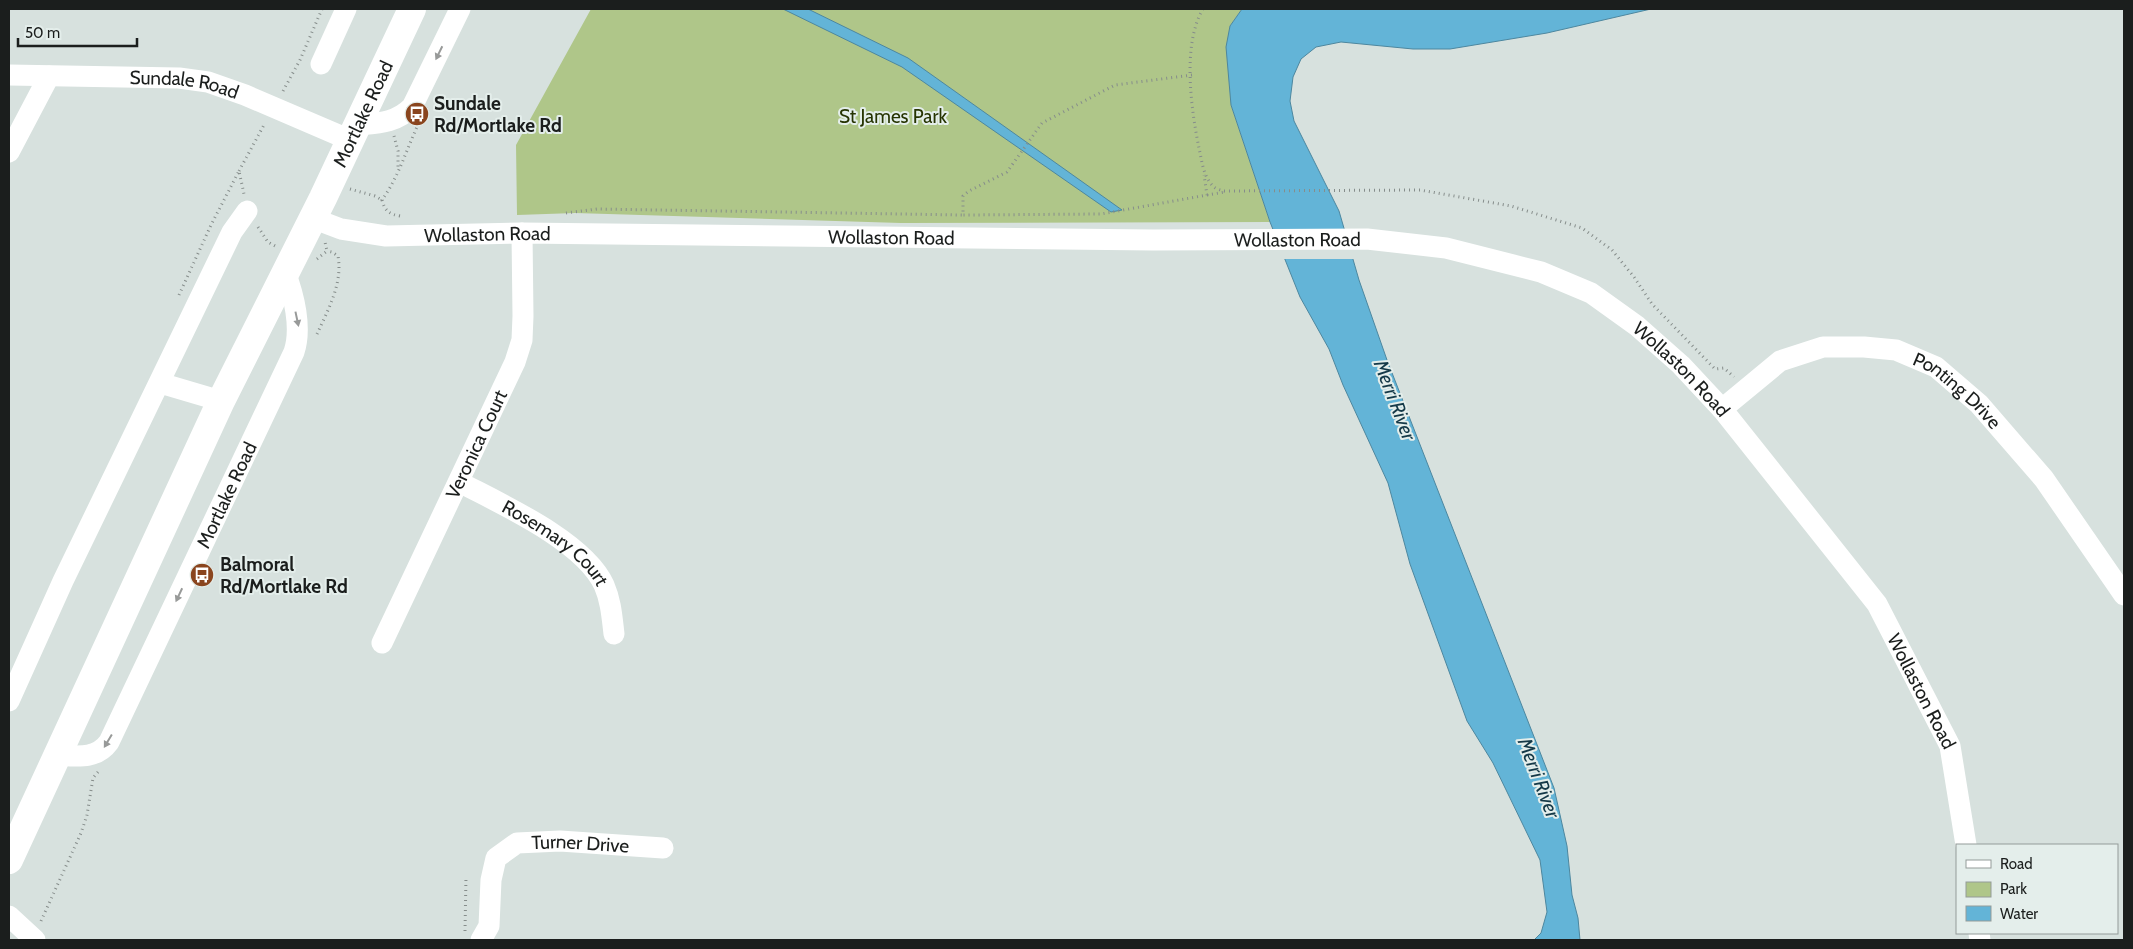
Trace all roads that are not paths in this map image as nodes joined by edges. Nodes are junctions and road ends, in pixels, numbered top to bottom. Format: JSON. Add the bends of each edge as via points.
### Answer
{"nodes":[{"id":1,"x":346,"y":9,"type":"edge"},
{"id":2,"x":412,"y":9,"type":"edge"},
{"id":3,"x":460,"y":9,"type":"edge"},
{"id":4,"x":321,"y":64,"type":"dead end"},
{"id":5,"x":9,"y":75,"type":"edge"},
{"id":6,"x":49,"y":76,"type":"junction"},
{"id":7,"x":354,"y":133,"type":"junction"},
{"id":8,"x":9,"y":152,"type":"edge"},
{"id":9,"x":247,"y":211,"type":"dead end"},
{"id":10,"x":312,"y":218,"type":"junction"},
{"id":11,"x":522,"y":233,"type":"junction"},
{"id":12,"x":285,"y":272,"type":"junction"},
{"id":13,"x":160,"y":383,"type":"junction"},
{"id":14,"x":221,"y":401,"type":"junction"},
{"id":15,"x":1722,"y":409,"type":"junction"},
{"id":16,"x":459,"y":482,"type":"junction"},
{"id":17,"x":2124,"y":595,"type":"edge"},
{"id":18,"x":614,"y":634,"type":"dead end"},
{"id":19,"x":382,"y":644,"type":"dead end"},
{"id":20,"x":9,"y":701,"type":"edge"},
{"id":21,"x":56,"y":755,"type":"junction"},
{"id":22,"x":1966,"y":844,"type":"edge"},
{"id":23,"x":663,"y":848,"type":"dead end"},
{"id":24,"x":10,"y":856,"type":"edge"},
{"id":25,"x":472,"y":937,"type":"edge"}],
"edges":[{"from":1,"to":4,"type":"street"},
{"from":2,"to":7,"type":"main road","name":"Mortlake Road"},
{"from":3,"to":7,"type":"street","one_way":true,"via":[[412,107],[390,122]]},
{"from":5,"to":6,"type":"street","name":"Sundale Road"},
{"from":6,"to":7,"type":"street","name":"Sundale Road","via":[[179,78],[208,82]]},
{"from":6,"to":8,"type":"street"},
{"from":7,"to":10,"type":"main road","name":"Mortlake Road"},
{"from":9,"to":13,"type":"street","via":[[232,232]]},
{"from":10,"to":11,"type":"street","name":"Wollaston Road","via":[[341,229],[368,234]]},
{"from":10,"to":12,"type":"main road","name":"Mortlake Road"},
{"from":11,"to":15,"type":"street","name":"Wollaston Road","via":[[1367,239],[1446,248],[1541,272],[1590,293],[1637,326],[1681,365]]},
{"from":11,"to":16,"type":"street","name":"Veronica Court","via":[[522,340],[515,362]]},
{"from":12,"to":14,"type":"main road","name":"Mortlake Road"},
{"from":12,"to":21,"type":"street","name":"Mortlake Road","one_way":true,"via":[[299,332],[294,352],[109,742],[94,755]]},
{"from":13,"to":14,"type":"street"},
{"from":13,"to":20,"type":"street","via":[[63,581]]},
{"from":14,"to":21,"type":"main road","name":"Mortlake Road"},
{"from":15,"to":17,"type":"street","name":"Ponting Drive","via":[[1780,362],[1823,348],[1896,350],[1936,367],[1979,404],[2044,479]]},
{"from":15,"to":22,"type":"street","name":"Wollaston Road","via":[[1877,604],[1950,746]]},
{"from":16,"to":18,"type":"street","name":"Rosemary Court","via":[[547,529],[591,564],[604,585]]},
{"from":16,"to":19,"type":"street","name":"Veronica Court"},
{"from":21,"to":24,"type":"main road","name":"Mortlake Road"},
{"from":23,"to":25,"type":"street","name":"Turner Drive","via":[[560,841],[517,843],[496,858],[488,926]]}]}
